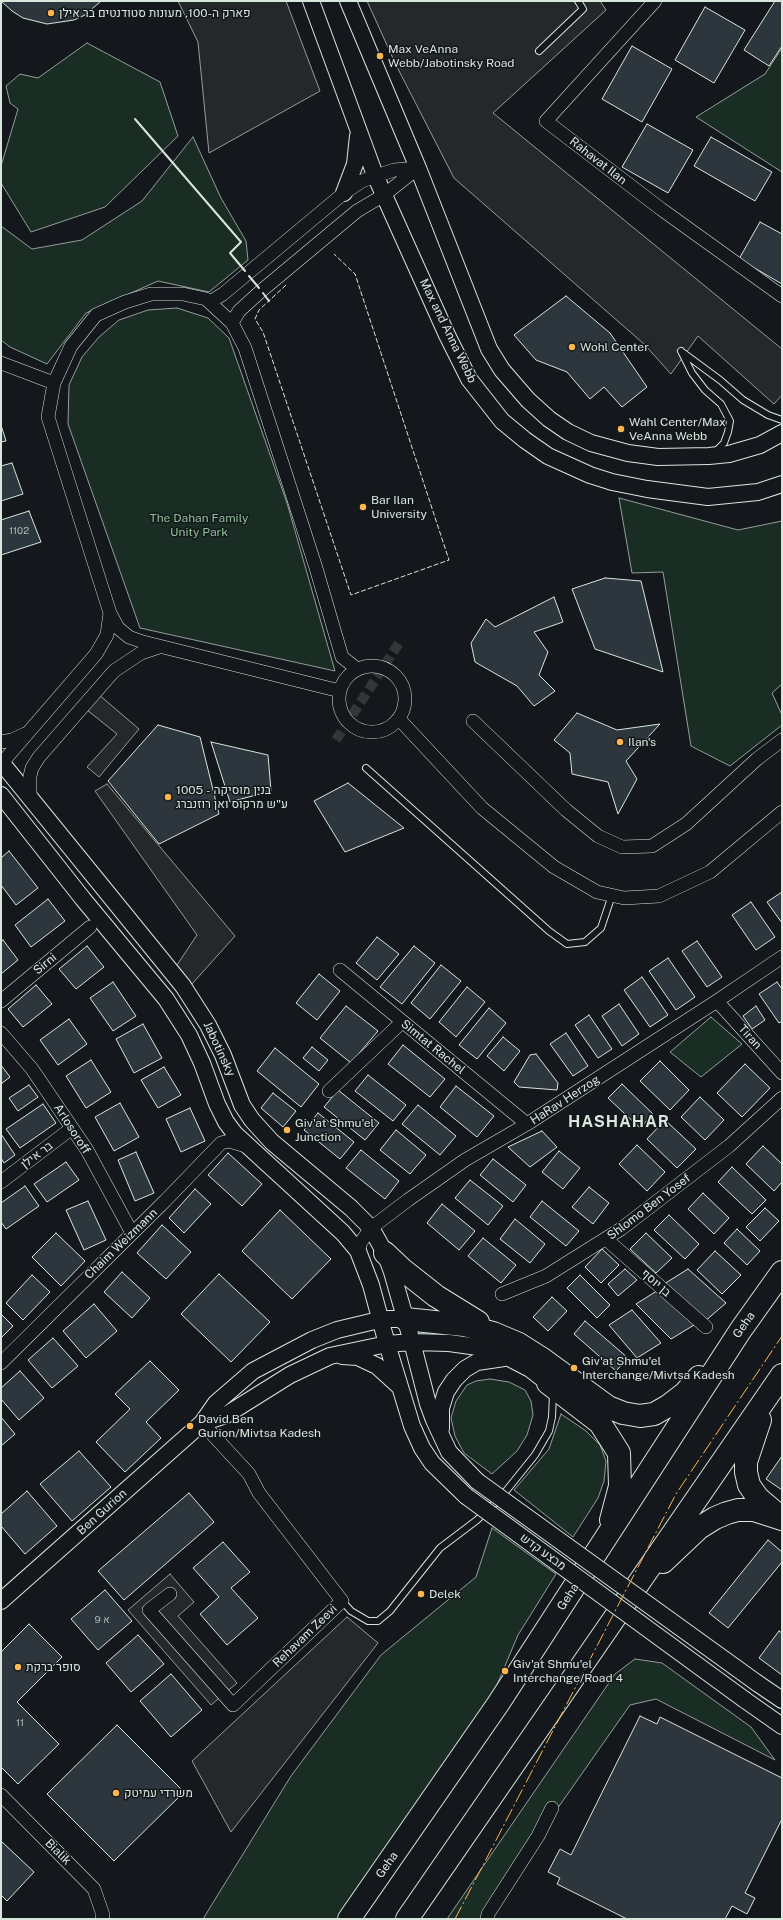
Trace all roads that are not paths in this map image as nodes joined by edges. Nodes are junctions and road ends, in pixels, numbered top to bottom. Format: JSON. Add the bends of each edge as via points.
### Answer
{"nodes":[{"id":1,"x":311,"y":1,"type":"edge"},
{"id":2,"x":348,"y":1,"type":"edge"},
{"id":3,"x":578,"y":1,"type":"edge"},
{"id":4,"x":655,"y":1,"type":"edge"},
{"id":5,"x":539,"y":51,"type":"dead end"},
{"id":6,"x":356,"y":123,"type":"junction"},
{"id":7,"x":418,"y":168,"type":"junction"},
{"id":8,"x":375,"y":176,"type":"junction"},
{"id":9,"x":344,"y":193,"type":"junction"},
{"id":10,"x":384,"y":195,"type":"junction"},
{"id":11,"x":782,"y":296,"type":"edge"},
{"id":12,"x":210,"y":302,"type":"junction"},
{"id":13,"x":232,"y":323,"type":"junction"},
{"id":14,"x":1,"y":363,"type":"edge"},
{"id":15,"x":54,"y":383,"type":"junction"},
{"id":16,"x":782,"y":420,"type":"edge"},
{"id":17,"x":782,"y":433,"type":"edge"},
{"id":18,"x":708,"y":456,"type":"junction"},
{"id":19,"x":782,"y":484,"type":"edge"},
{"id":20,"x":110,"y":613,"type":"junction"},
{"id":21,"x":160,"y":647,"type":"junction"},
{"id":22,"x":357,"y":669,"type":"junction"},
{"id":23,"x":340,"y":691,"type":"junction"},
{"id":24,"x":399,"y":719,"type":"junction"},
{"id":25,"x":473,"y":721,"type":"dead end"},
{"id":26,"x":29,"y":731,"type":"junction"},
{"id":27,"x":782,"y":740,"type":"edge"},
{"id":28,"x":1,"y":742,"type":"edge"},
{"id":29,"x":1,"y":763,"type":"edge"},
{"id":30,"x":366,"y":768,"type":"dead end"},
{"id":31,"x":1,"y":795,"type":"edge"},
{"id":32,"x":30,"y":799,"type":"junction"},
{"id":33,"x":782,"y":812,"type":"edge"},
{"id":34,"x":612,"y":895,"type":"junction"},
{"id":35,"x":90,"y":927,"type":"dead end"},
{"id":36,"x":782,"y":957,"type":"edge"},
{"id":37,"x":340,"y":970,"type":"dead end"},
{"id":38,"x":1,"y":1001,"type":"edge"},
{"id":39,"x":717,"y":1002,"type":"junction"},
{"id":40,"x":402,"y":1022,"type":"junction"},
{"id":41,"x":1,"y":1033,"type":"edge"},
{"id":42,"x":782,"y":1073,"type":"edge"},
{"id":43,"x":329,"y":1091,"type":"dead end"},
{"id":44,"x":782,"y":1098,"type":"edge"},
{"id":45,"x":527,"y":1124,"type":"junction"},
{"id":46,"x":72,"y":1128,"type":"junction"},
{"id":47,"x":247,"y":1146,"type":"junction"},
{"id":48,"x":1,"y":1182,"type":"edge"},
{"id":49,"x":371,"y":1228,"type":"junction"},
{"id":50,"x":132,"y":1233,"type":"junction"},
{"id":51,"x":606,"y":1239,"type":"junction"},
{"id":52,"x":358,"y":1250,"type":"junction"},
{"id":53,"x":385,"y":1253,"type":"junction"},
{"id":54,"x":782,"y":1272,"type":"edge"},
{"id":55,"x":371,"y":1285,"type":"junction"},
{"id":56,"x":502,"y":1294,"type":"dead end"},
{"id":57,"x":405,"y":1319,"type":"junction"},
{"id":58,"x":380,"y":1320,"type":"junction"},
{"id":59,"x":357,"y":1324,"type":"junction"},
{"id":60,"x":706,"y":1326,"type":"dead end"},
{"id":61,"x":740,"y":1331,"type":"junction"},
{"id":62,"x":412,"y":1342,"type":"junction"},
{"id":63,"x":386,"y":1344,"type":"junction"},
{"id":64,"x":507,"y":1348,"type":"junction"},
{"id":65,"x":330,"y":1356,"type":"junction"},
{"id":66,"x":1,"y":1363,"type":"edge"},
{"id":67,"x":782,"y":1375,"type":"edge"},
{"id":68,"x":548,"y":1383,"type":"junction"},
{"id":69,"x":400,"y":1388,"type":"junction"},
{"id":70,"x":202,"y":1423,"type":"junction"},
{"id":71,"x":442,"y":1439,"type":"junction"},
{"id":72,"x":782,"y":1519,"type":"edge"},
{"id":73,"x":603,"y":1545,"type":"junction"},
{"id":74,"x":634,"y":1588,"type":"junction"},
{"id":75,"x":170,"y":1594,"type":"dead end"},
{"id":76,"x":342,"y":1601,"type":"junction"},
{"id":77,"x":1,"y":1602,"type":"edge"},
{"id":78,"x":782,"y":1700,"type":"edge"},
{"id":79,"x":782,"y":1726,"type":"edge"},
{"id":80,"x":1,"y":1795,"type":"edge"},
{"id":81,"x":552,"y":1808,"type":"dead end"},
{"id":82,"x":102,"y":1917,"type":"edge"},
{"id":83,"x":349,"y":1919,"type":"edge"},
{"id":84,"x":407,"y":1919,"type":"edge"},
{"id":85,"x":487,"y":1919,"type":"edge"}],
"edges":[{"from":1,"to":6,"type":"street","name":"Max and Anna Webb"},
{"from":2,"to":7,"type":"street"},
{"from":3,"to":5,"type":"lane","via":[[583,9]]},
{"from":4,"to":11,"type":"street","name":"Rahavat Ilan","via":[[546,121],[644,197]]},
{"from":6,"to":8,"type":"street","name":"Max and Anna Webb"},
{"from":6,"to":9,"type":"street","via":[[357,159]]},
{"from":7,"to":8,"type":"street","via":[[394,170]]},
{"from":7,"to":10,"type":"street"},
{"from":7,"to":18,"type":"street","via":[[489,349],[502,370],[528,400],[568,432],[591,443],[658,457]]},
{"from":8,"to":9,"type":"street"},
{"from":8,"to":10,"type":"street","name":"Max and Anna Webb"},
{"from":9,"to":12,"type":"street"},
{"from":10,"to":13,"type":"street","via":[[357,211],[250,300]]},
{"from":10,"to":19,"type":"street","name":"Max and Anna Webb","via":[[469,379],[502,421],[525,440],[548,456],[590,475],[647,489],[708,497],[758,492]]},
{"from":12,"to":13,"type":"street"},
{"from":12,"to":15,"type":"street","via":[[183,294],[151,294],[96,315],[70,346]]},
{"from":13,"to":22,"type":"street","via":[[245,348],[342,657]]},
{"from":14,"to":15,"type":"street"},
{"from":15,"to":20,"type":"street","via":[[48,417]]},
{"from":16,"to":18,"type":"lane","via":[[768,416],[743,400],[680,351],[705,390],[721,404],[730,421],[724,443]]},
{"from":17,"to":18,"type":"street","via":[[760,445],[729,454]]},
{"from":20,"to":21,"type":"street","via":[[118,628],[129,636]]},
{"from":20,"to":26,"type":"street","via":[[107,635],[102,646]]},
{"from":21,"to":23,"type":"street"},
{"from":21,"to":32,"type":"street","via":[[127,660],[114,671],[39,757],[30,776]]},
{"from":22,"to":23,"type":"street","via":[[344,682]]},
{"from":22,"to":24,"type":"street","via":[[379,666],[390,670],[398,677],[406,698]]},
{"from":23,"to":24,"type":"street","via":[[343,712],[358,728],[376,732]]},
{"from":24,"to":34,"type":"street","via":[[482,808],[554,867],[597,892]]},
{"from":25,"to":27,"type":"street","via":[[566,810],[598,836],[622,847],[652,846],[686,824],[757,759]]},
{"from":26,"to":28,"type":"street","via":[[12,740]]},
{"from":26,"to":29,"type":"street"},
{"from":29,"to":32,"type":"street","name":"Jabotinsky"},
{"from":30,"to":34,"type":"lane","via":[[548,931],[567,944],[585,942],[601,928]]},
{"from":31,"to":47,"type":"street","name":"Jabotinsky","via":[[166,999],[189,1035],[226,1122]]},
{"from":32,"to":49,"type":"street","name":"Jabotinsky","via":[[183,986],[208,1025],[231,1073],[242,1105],[252,1120],[272,1142],[352,1208]]},
{"from":33,"to":34,"type":"street","via":[[710,872],[659,896],[624,898]]},
{"from":35,"to":38,"type":"street","name":"Sirni"},
{"from":36,"to":39,"type":"street","name":"HaRav Herzog"},
{"from":37,"to":40,"type":"street","name":"Simtat Rachel"},
{"from":39,"to":42,"type":"street","name":"Tiran"},
{"from":39,"to":45,"type":"street","name":"HaRav Herzog"},
{"from":40,"to":43,"type":"street"},
{"from":40,"to":45,"type":"street","name":"Simtat Rachel"},
{"from":41,"to":46,"type":"street","name":"Arlosoroff","via":[[32,1069]]},
{"from":44,"to":51,"type":"street","name":"Shlomo Ben Yosef","via":[[729,1146]]},
{"from":45,"to":49,"type":"street","name":"HaRav Herzog","via":[[465,1160]]},
{"from":46,"to":48,"type":"street","name":"בר אילן"},
{"from":46,"to":50,"type":"street","name":"Arlosoroff","via":[[87,1150]]},
{"from":47,"to":50,"type":"street","name":"Chaim Weizmann","via":[[229,1141],[220,1144]]},
{"from":47,"to":52,"type":"street","name":"Jabotinsky"},
{"from":49,"to":52,"type":"street","name":"HaRav Herzog"},
{"from":49,"to":53,"type":"street","name":"Jabotinsky"},
{"from":50,"to":66,"type":"street","name":"Chaim Weizmann"},
{"from":51,"to":56,"type":"street","name":"Shlomo Ben Yosef","via":[[546,1276]]},
{"from":51,"to":60,"type":"street","name":"בן יוסף"},
{"from":52,"to":55,"type":"street","name":"Jabotinsky"},
{"from":53,"to":57,"type":"street","name":"Jabotinsky"},
{"from":53,"to":64,"type":"highway","via":[[403,1270]]},
{"from":54,"to":61,"type":"highway","name":"Geha"},
{"from":55,"to":58,"type":"street","name":"Jabotinsky"},
{"from":55,"to":59,"type":"street","via":[[365,1308]]},
{"from":57,"to":58,"type":"street","name":"Ben Gurion"},
{"from":57,"to":62,"type":"street","name":"Jabotinsky"},
{"from":57,"to":64,"type":"highway","via":[[464,1325],[493,1333]]},
{"from":58,"to":59,"type":"street","name":"Ben Gurion"},
{"from":58,"to":63,"type":"street","name":"Jabotinsky"},
{"from":59,"to":70,"type":"street","name":"Ben Gurion","via":[[312,1340],[253,1371],[216,1403]]},
{"from":61,"to":64,"type":"highway","via":[[685,1394],[654,1414],[640,1416],[622,1414],[608,1407],[541,1358]]},
{"from":61,"to":73,"type":"highway","name":"Geha"},
{"from":62,"to":63,"type":"street","name":"Ben Gurion"},
{"from":62,"to":64,"type":"street","name":"Ben Gurion"},
{"from":62,"to":71,"type":"street","name":"מבצע קדש","via":[[428,1404]]},
{"from":63,"to":65,"type":"street","name":"Ben Gurion"},
{"from":63,"to":69,"type":"street","name":"מבצע קדש"},
{"from":64,"to":68,"type":"street","name":"Ben Gurion"},
{"from":64,"to":71,"type":"street","via":[[476,1362],[454,1380],[446,1392],[441,1408]]},
{"from":65,"to":69,"type":"street","via":[[345,1355],[377,1366]]},
{"from":65,"to":70,"type":"street","name":"Ben Gurion","via":[[290,1375],[226,1415]]},
{"from":67,"to":72,"type":"highway","via":[[756,1431],[746,1462],[746,1472],[749,1485],[758,1498]]},
{"from":67,"to":74,"type":"highway"},
{"from":68,"to":73,"type":"highway","via":[[600,1424],[619,1453],[620,1486]]},
{"from":68,"to":76,"type":"lane","via":[[553,1393],[549,1431],[535,1455],[502,1496],[477,1520],[440,1548],[390,1611],[378,1621],[368,1621],[351,1611]]},
{"from":69,"to":79,"type":"street","name":"מבצע קדש","bridge":true,"via":[[422,1448],[432,1463],[466,1496]]},
{"from":70,"to":76,"type":"street","name":"Rehavam Zeevi","via":[[249,1474],[259,1493]]},
{"from":70,"to":77,"type":"street","name":"Ben Gurion"},
{"from":71,"to":78,"type":"street","name":"מבצע קדש","bridge":true,"via":[[449,1452],[477,1480]]},
{"from":72,"to":74,"type":"highway","via":[[754,1510],[738,1510],[715,1518],[699,1528]]},
{"from":73,"to":83,"type":"highway","name":"Geha","via":[[495,1709]]},
{"from":74,"to":84,"type":"highway"},
{"from":75,"to":76,"type":"street","name":"Rehavam Zeevi","via":[[148,1610],[233,1705]]},
{"from":80,"to":82,"type":"street","name":"Bialik","via":[[94,1889]]},
{"from":81,"to":85,"type":"street","via":[[538,1836]]}]}
